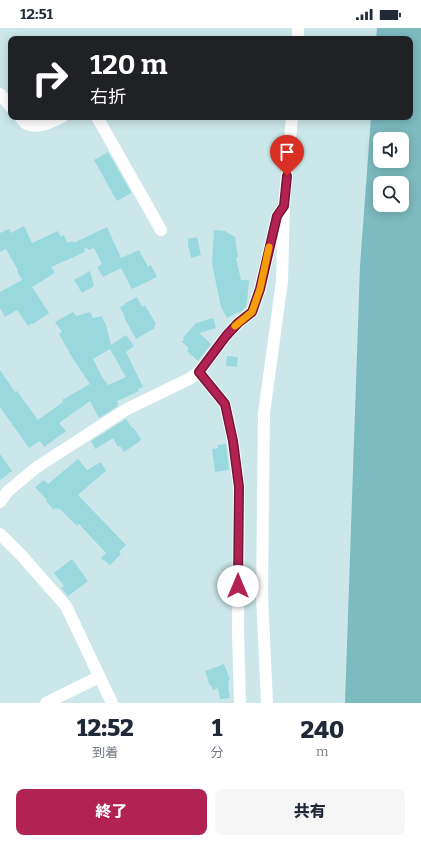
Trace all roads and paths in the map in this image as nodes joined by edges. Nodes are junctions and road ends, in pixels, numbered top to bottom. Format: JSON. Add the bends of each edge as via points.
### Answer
{"nodes":[{"id":1,"x":0,"y":94,"type":"edge"},
{"id":2,"x":8,"y":103,"type":"edge"},
{"id":3,"x":23,"y":120,"type":"edge"},
{"id":4,"x":55,"y":120,"type":"edge"},
{"id":5,"x":99,"y":120,"type":"edge"},
{"id":6,"x":292,"y":120,"type":"edge"},
{"id":7,"x":284,"y":206,"type":"junction"},
{"id":8,"x":161,"y":230,"type":"dead end"},
{"id":9,"x":199,"y":372,"type":"junction"},
{"id":10,"x":0,"y":502,"type":"edge"},
{"id":11,"x":0,"y":534,"type":"edge"},
{"id":12,"x":99,"y":677,"type":"junction"},
{"id":13,"x":46,"y":703,"type":"edge"},
{"id":14,"x":112,"y":703,"type":"edge"},
{"id":15,"x":240,"y":703,"type":"edge"},
{"id":16,"x":267,"y":703,"type":"edge"}],
"edges":[{"from":1,"to":2,"type":"street"},
{"from":3,"to":4,"type":"street","via":[[26,124],[35,126]]},
{"from":5,"to":8,"type":"street"},
{"from":6,"to":7,"type":"street"},
{"from":7,"to":9,"type":"street","via":[[277,216],[252,312],[226,336]]},
{"from":7,"to":16,"type":"street","via":[[282,282],[264,413],[262,595]]},
{"from":9,"to":10,"type":"street","via":[[127,409],[44,463],[8,491]]},
{"from":9,"to":15,"type":"street","via":[[225,404],[239,487]]},
{"from":11,"to":12,"type":"street","via":[[66,606]]},
{"from":12,"to":13,"type":"street"},
{"from":12,"to":14,"type":"street"}]}
